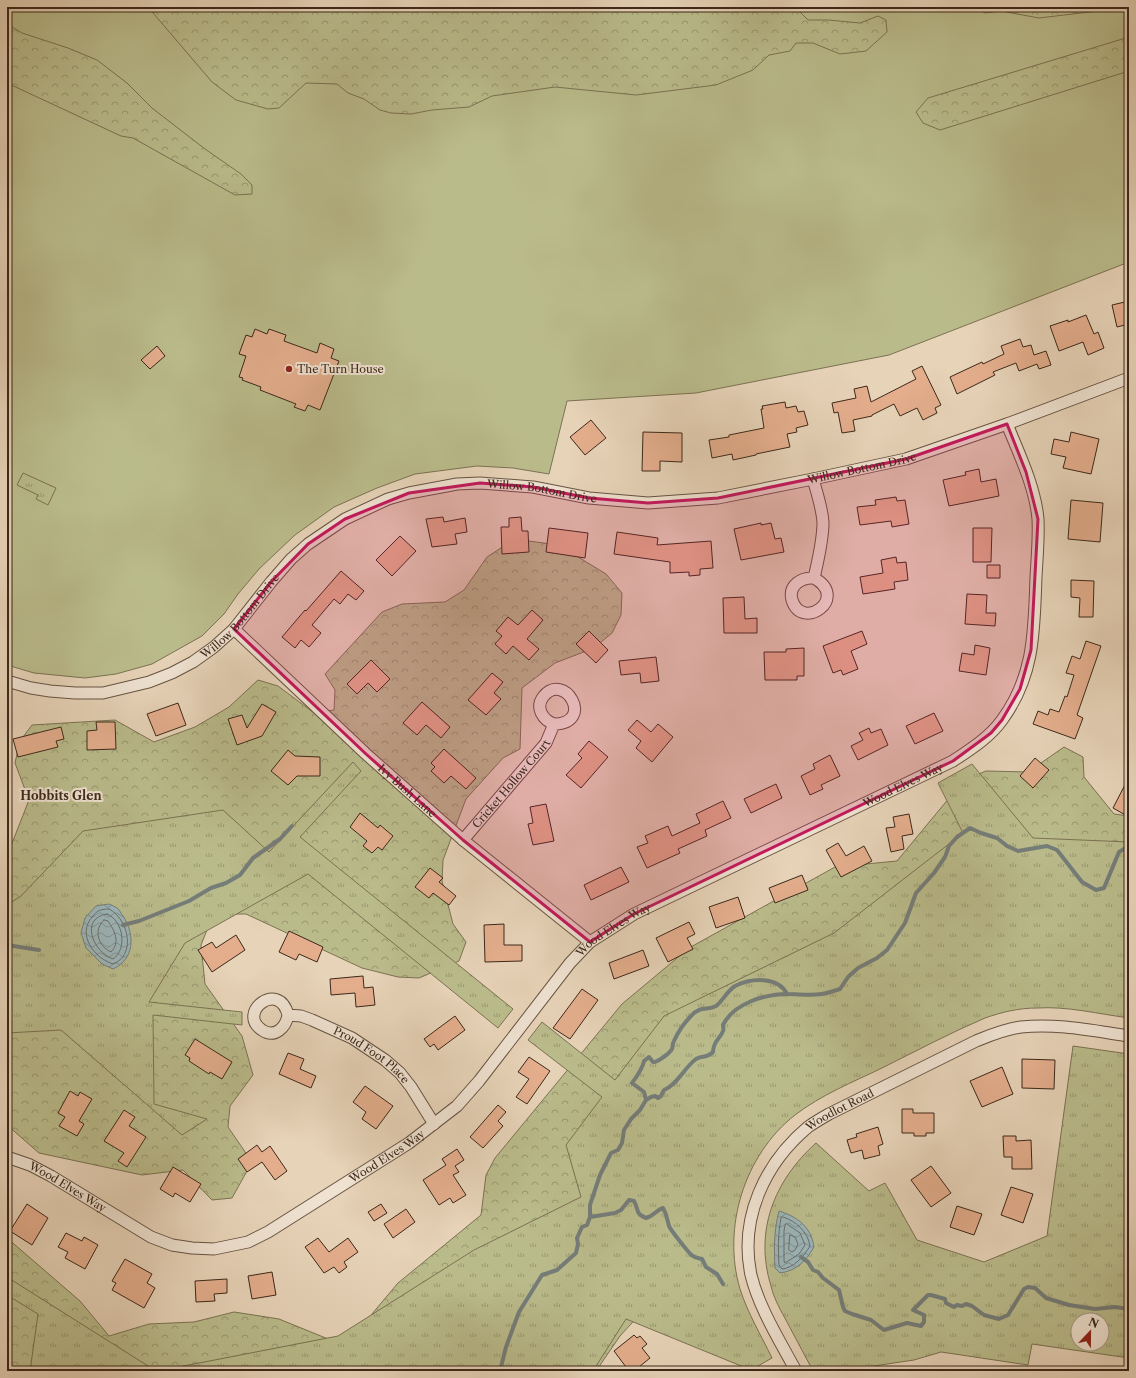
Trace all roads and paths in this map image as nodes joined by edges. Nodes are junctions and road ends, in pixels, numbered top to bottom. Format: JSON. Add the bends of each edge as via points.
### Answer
{"nodes":[{"id":1,"x":1129,"y":378,"type":"edge"},
{"id":2,"x":1007,"y":424,"type":"junction"},
{"id":3,"x":813,"y":479,"type":"junction"},
{"id":4,"x":814,"y":578,"type":"dead end"},
{"id":5,"x":234,"y":629,"type":"junction"},
{"id":6,"x":8,"y":684,"type":"edge"},
{"id":7,"x":554,"y":724,"type":"dead end"},
{"id":8,"x":463,"y":840,"type":"junction"},
{"id":9,"x":590,"y":942,"type":"junction"},
{"id":10,"x":288,"y":1015,"type":"dead end"},
{"id":11,"x":1129,"y":1036,"type":"edge"},
{"id":12,"x":434,"y":1124,"type":"junction"},
{"id":13,"x":7,"y":1156,"type":"edge"},
{"id":14,"x":796,"y":1371,"type":"edge"}],
"edges":[{"from":1,"to":2,"type":"street","name":"Willow Bottom Drive"},
{"from":2,"to":3,"type":"street","name":"Willow Bottom Drive","via":[[906,459]]},
{"from":2,"to":9,"type":"street","name":"Wood Elves Way","via":[[1026,472],[1038,519],[1031,650],[1020,689],[1002,720],[991,733],[953,760],[634,914]]},
{"from":3,"to":4,"type":"street","via":[[823,522]]},
{"from":3,"to":5,"type":"street","name":"Willow Bottom Drive","via":[[718,498],[648,503],[589,498],[533,487],[488,483],[457,484],[409,493],[388,499],[345,518],[308,544],[291,559]]},
{"from":5,"to":6,"type":"street","name":"Willow Bottom Drive","via":[[193,662],[149,682],[128,688],[103,693],[75,693]]},
{"from":5,"to":8,"type":"street","name":"Ivy Bush Lane","via":[[366,754]]},
{"from":7,"to":8,"type":"street","name":"Cricket Hollow Court","via":[[546,743]]},
{"from":8,"to":9,"type":"street","name":"Ivy Bush Lane"},
{"from":9,"to":12,"type":"street","name":"Wood Elves Way","via":[[555,981],[479,1081],[457,1106]]},
{"from":10,"to":12,"type":"street","name":"Proud Foot Place","via":[[302,1016],[367,1047],[400,1073]]},
{"from":11,"to":14,"type":"street","name":"Woodlot Road","via":[[1044,1026],[998,1032],[829,1114],[794,1140],[777,1159],[756,1197],[749,1231],[749,1251],[751,1275],[759,1298]]},
{"from":12,"to":13,"type":"street","name":"Wood Elves Way","via":[[409,1143],[268,1232],[248,1242],[214,1249],[172,1245],[151,1237],[51,1176]]}]}
